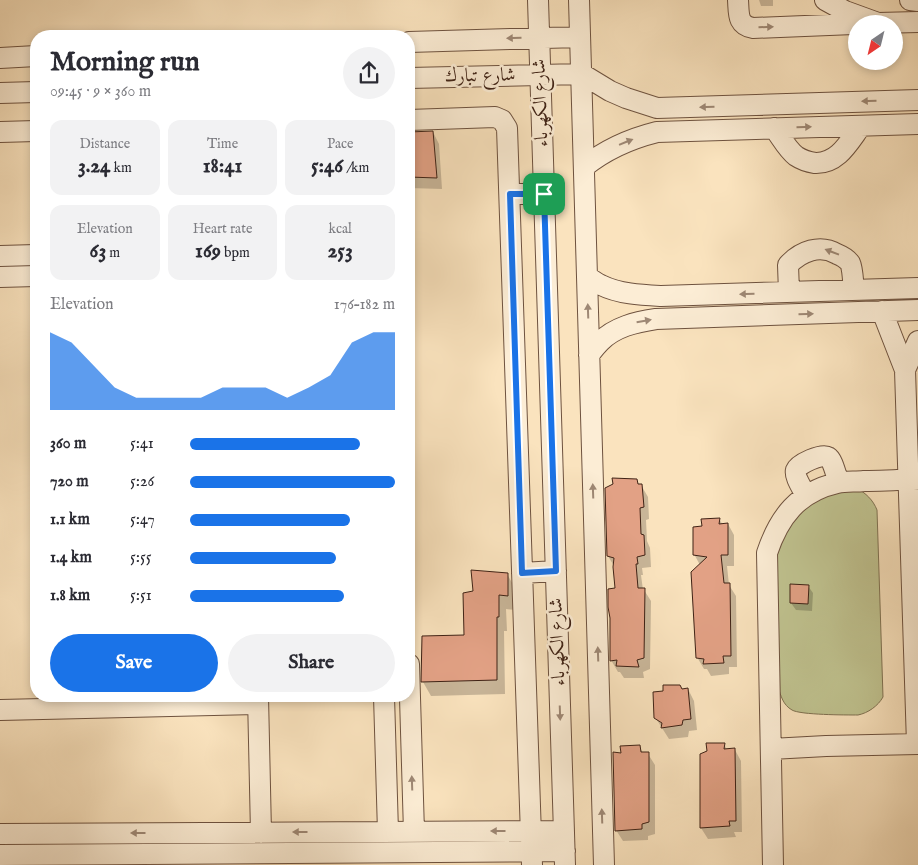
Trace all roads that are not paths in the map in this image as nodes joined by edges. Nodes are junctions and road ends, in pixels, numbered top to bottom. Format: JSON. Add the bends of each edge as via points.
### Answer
{"nodes":[{"id":1,"x":538,"y":0,"type":"edge"},
{"id":2,"x":579,"y":0,"type":"edge"},
{"id":3,"x":738,"y":0,"type":"edge"},
{"id":4,"x":826,"y":0,"type":"edge"},
{"id":5,"x":910,"y":0,"type":"edge"},
{"id":6,"x":918,"y":1,"type":"edge"},
{"id":7,"x":856,"y":15,"type":"edge"},
{"id":8,"x":903,"y":22,"type":"edge"},
{"id":9,"x":918,"y":22,"type":"edge"},
{"id":10,"x":848,"y":24,"type":"edge"},
{"id":11,"x":580,"y":36,"type":"junction"},
{"id":12,"x":539,"y":38,"type":"junction"},
{"id":13,"x":415,"y":42,"type":"edge"},
{"id":14,"x":30,"y":56,"type":"edge"},
{"id":15,"x":0,"y":58,"type":"edge"},
{"id":16,"x":582,"y":74,"type":"junction"},
{"id":17,"x":540,"y":75,"type":"junction"},
{"id":18,"x":415,"y":78,"type":"edge"},
{"id":19,"x":30,"y":92,"type":"edge"},
{"id":20,"x":0,"y":93,"type":"edge"},
{"id":21,"x":918,"y":100,"type":"edge"},
{"id":22,"x":415,"y":120,"type":"edge"},
{"id":23,"x":918,"y":124,"type":"edge"},
{"id":24,"x":861,"y":126,"type":"junction"},
{"id":25,"x":774,"y":128,"type":"junction"},
{"id":26,"x":30,"y":131,"type":"edge"},
{"id":27,"x":0,"y":132,"type":"edge"},
{"id":28,"x":584,"y":167,"type":"junction"},
{"id":29,"x":510,"y":194,"type":"junction"},
{"id":30,"x":544,"y":194,"type":"junction"},
{"id":31,"x":30,"y":255,"type":"edge"},
{"id":32,"x":0,"y":256,"type":"edge"},
{"id":33,"x":30,"y":276,"type":"edge"},
{"id":34,"x":587,"y":276,"type":"junction"},
{"id":35,"x":0,"y":278,"type":"edge"},
{"id":36,"x":918,"y":288,"type":"edge"},
{"id":37,"x":854,"y":290,"type":"junction"},
{"id":38,"x":789,"y":292,"type":"junction"},
{"id":39,"x":918,"y":310,"type":"edge"},
{"id":40,"x":882,"y":311,"type":"junction"},
{"id":41,"x":918,"y":342,"type":"edge"},
{"id":42,"x":589,"y":355,"type":"junction"},
{"id":43,"x":905,"y":370,"type":"junction"},
{"id":44,"x":913,"y":479,"type":"edge"},
{"id":45,"x":838,"y":482,"type":"junction"},
{"id":46,"x":806,"y":496,"type":"junction"},
{"id":47,"x":556,"y":571,"type":"junction"},
{"id":48,"x":522,"y":573,"type":"junction"},
{"id":49,"x":122,"y":702,"type":"edge"},
{"id":50,"x":258,"y":702,"type":"edge"},
{"id":51,"x":384,"y":702,"type":"edge"},
{"id":52,"x":410,"y":702,"type":"edge"},
{"id":53,"x":0,"y":710,"type":"edge"},
{"id":54,"x":561,"y":743,"type":"junction"},
{"id":55,"x":528,"y":744,"type":"junction"},
{"id":56,"x":918,"y":744,"type":"edge"},
{"id":57,"x":771,"y":749,"type":"junction"},
{"id":58,"x":531,"y":831,"type":"junction"},
{"id":59,"x":564,"y":831,"type":"junction"},
{"id":60,"x":338,"y":832,"type":"junction"},
{"id":61,"x":388,"y":832,"type":"junction"},
{"id":62,"x":414,"y":832,"type":"junction"},
{"id":63,"x":261,"y":833,"type":"junction"},
{"id":64,"x":0,"y":834,"type":"edge"},
{"id":65,"x":338,"y":853,"type":"junction"},
{"id":66,"x":0,"y":855,"type":"edge"},
{"id":67,"x":532,"y":858,"type":"edge"},
{"id":68,"x":565,"y":858,"type":"edge"},
{"id":69,"x":774,"y":864,"type":"edge"},
{"id":70,"x":604,"y":865,"type":"edge"}],
"edges":[{"from":1,"to":12,"type":"street","name":"شارع الكهرباء"},
{"from":2,"to":11,"type":"street","name":"شارع الكهرباء"},
{"from":3,"to":10,"type":"street","one_way":true,"via":[[740,18],[747,27]]},
{"from":4,"to":7,"type":"street"},
{"from":5,"to":6,"type":"street"},
{"from":8,"to":9,"type":"street"},
{"from":11,"to":12,"type":"street","name":"شارع تبارك"},
{"from":11,"to":16,"type":"street","name":"شارع الكهرباء"},
{"from":12,"to":13,"type":"street","name":"شارع تبارك","one_way":true},
{"from":12,"to":17,"type":"street","name":"شارع الكهرباء"},
{"from":14,"to":15,"type":"street"},
{"from":16,"to":17,"type":"street","name":"شارع تبارك"},
{"from":21,"to":16,"type":"street","one_way":true,"via":[[657,108],[626,98]]},
{"from":16,"to":28,"type":"street","name":"شارع الكهرباء"},
{"from":17,"to":18,"type":"street","name":"شارع تبارك"},
{"from":17,"to":30,"type":"street","name":"شارع الكهرباء"},
{"from":19,"to":20,"type":"street"},
{"from":22,"to":29,"type":"street","via":[[494,117],[502,120],[508,133]]},
{"from":23,"to":24,"type":"street"},
{"from":25,"to":24,"type":"street","one_way":true},
{"from":24,"to":25,"type":"street","via":[[842,152],[819,163],[796,155]]},
{"from":28,"to":25,"type":"street","one_way":true,"via":[[610,149],[656,132]]},
{"from":26,"to":27,"type":"street"},
{"from":28,"to":34,"type":"street","name":"شارع الكهرباء"},
{"from":29,"to":30,"type":"street"},
{"from":29,"to":48,"type":"street"},
{"from":30,"to":47,"type":"street","name":"شارع الكهرباء"},
{"from":31,"to":32,"type":"street"},
{"from":33,"to":35,"type":"street"},
{"from":38,"to":34,"type":"street","one_way":true,"via":[[640,295],[600,285]]},
{"from":42,"to":34,"type":"street","name":"شارع الكهرباء","one_way":true},
{"from":36,"to":37,"type":"street"},
{"from":37,"to":38,"type":"street"},
{"from":37,"to":38,"type":"street","one_way":true,"via":[[850,264],[834,252],[814,249],[795,257],[788,265]]},
{"from":39,"to":40,"type":"street"},
{"from":42,"to":40,"type":"street","one_way":true,"via":[[601,340],[636,322]]},
{"from":40,"to":43,"type":"street"},
{"from":41,"to":43,"type":"street"},
{"from":70,"to":42,"type":"street","name":"شارع الكهرباء","one_way":true},
{"from":43,"to":44,"type":"street"},
{"from":44,"to":45,"type":"street"},
{"from":44,"to":56,"type":"street"},
{"from":45,"to":46,"type":"street"},
{"from":45,"to":46,"type":"street","via":[[828,457],[823,455],[799,465],[796,475]]},
{"from":46,"to":57,"type":"street","via":[[781,521],[767,553]]},
{"from":47,"to":48,"type":"street"},
{"from":47,"to":54,"type":"street","name":"شارع الكهرباء","one_way":true},
{"from":48,"to":55,"type":"street"},
{"from":49,"to":53,"type":"street"},
{"from":50,"to":63,"type":"street"},
{"from":51,"to":61,"type":"street"},
{"from":62,"to":52,"type":"street","one_way":true},
{"from":54,"to":55,"type":"street"},
{"from":54,"to":59,"type":"street","name":"شارع الكهرباء"},
{"from":55,"to":58,"type":"street"},
{"from":56,"to":57,"type":"street"},
{"from":57,"to":69,"type":"street"},
{"from":58,"to":59,"type":"street"},
{"from":58,"to":62,"type":"street","one_way":true},
{"from":58,"to":67,"type":"street"},
{"from":59,"to":68,"type":"street","name":"شارع الكهرباء"},
{"from":60,"to":61,"type":"street"},
{"from":60,"to":63,"type":"street","one_way":true},
{"from":60,"to":65,"type":"street"},
{"from":61,"to":62,"type":"street"},
{"from":63,"to":64,"type":"street","one_way":true},
{"from":65,"to":66,"type":"street"},
{"from":65,"to":67,"type":"street"},
{"from":67,"to":68,"type":"street"}]}
